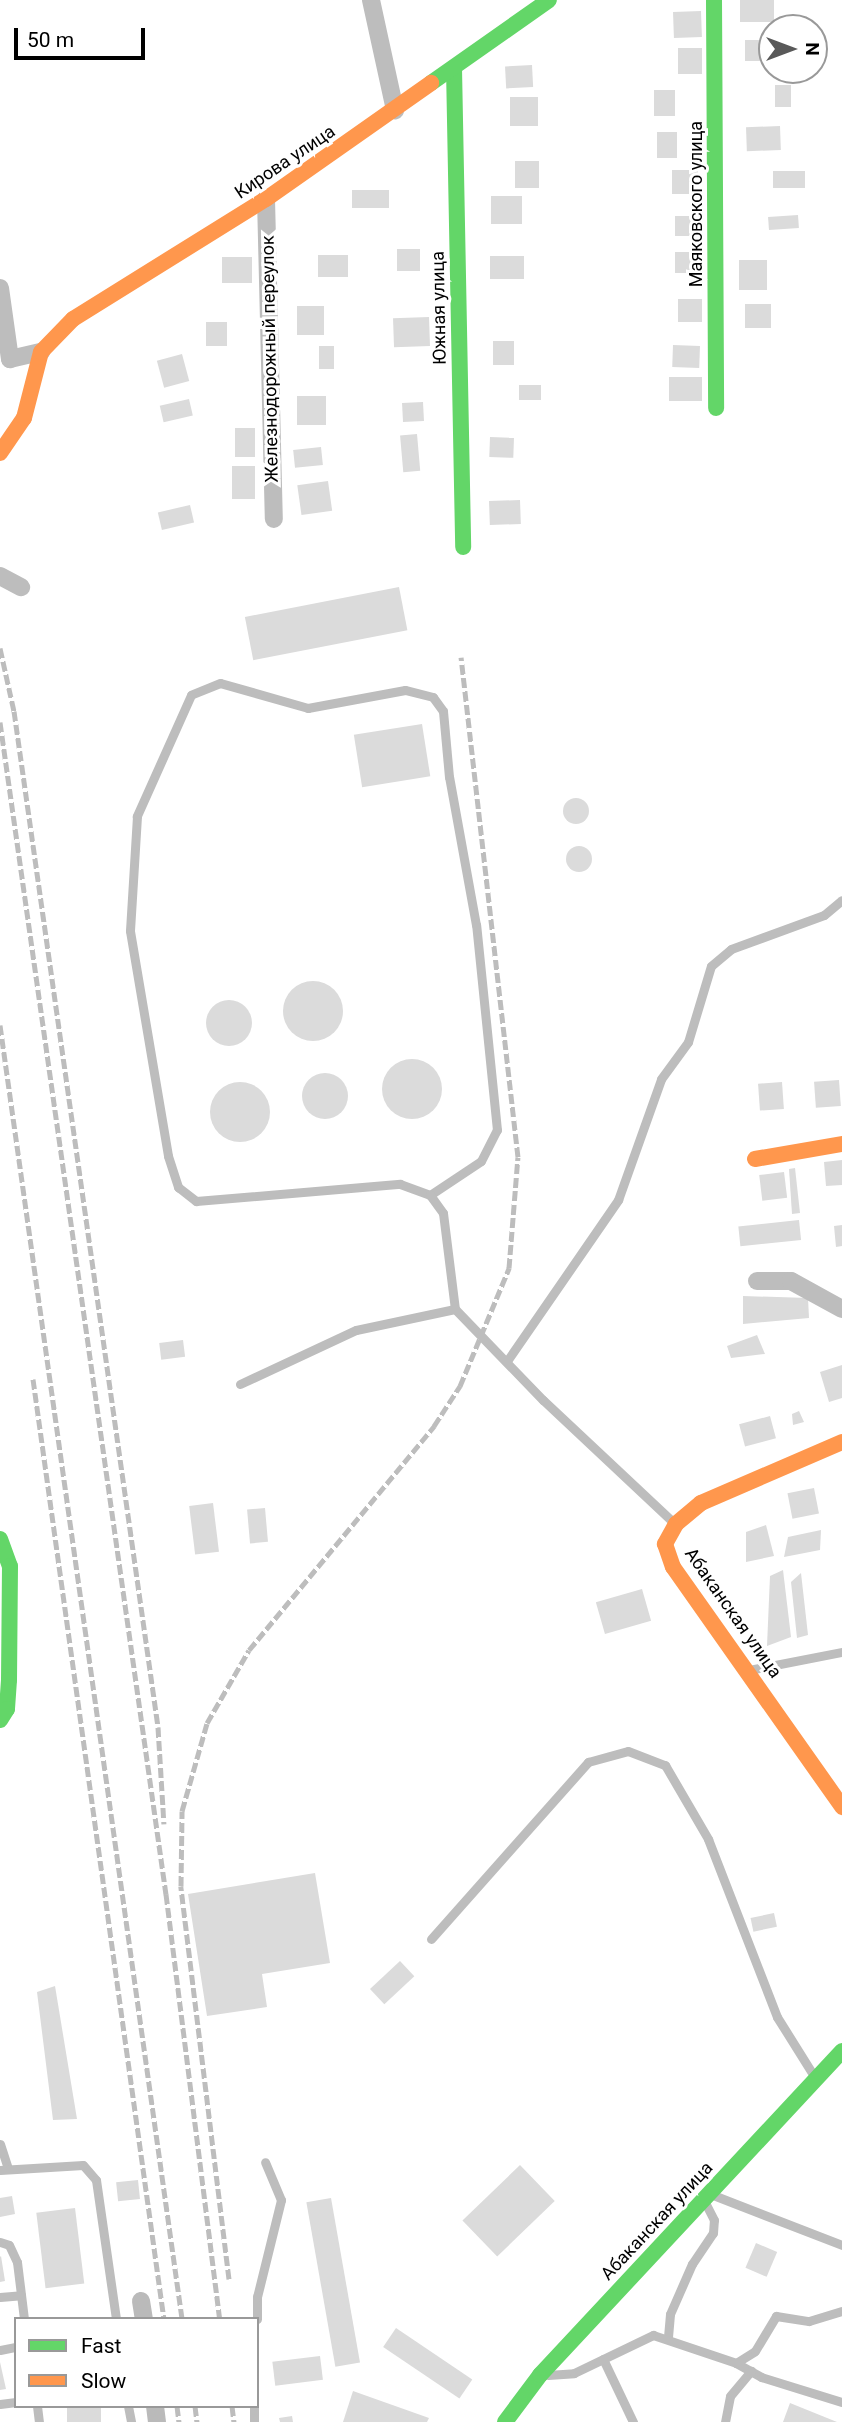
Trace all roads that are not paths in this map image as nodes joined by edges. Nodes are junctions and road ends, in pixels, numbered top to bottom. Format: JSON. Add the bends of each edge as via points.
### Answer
{"nodes":[{"id":1,"x":371,"y":0,"type":"edge"},
{"id":2,"x":549,"y":0,"type":"edge"},
{"id":3,"x":714,"y":0,"type":"edge"},
{"id":4,"x":454,"y":68,"type":"junction"},
{"id":5,"x":395,"y":110,"type":"junction"},
{"id":6,"x":267,"y":199,"type":"junction"},
{"id":7,"x":0,"y":288,"type":"edge"},
{"id":8,"x":41,"y":352,"type":"junction"},
{"id":9,"x":716,"y":408,"type":"dead end"},
{"id":10,"x":0,"y":453,"type":"edge"},
{"id":11,"x":274,"y":519,"type":"dead end"},
{"id":12,"x":463,"y":547,"type":"dead end"},
{"id":13,"x":0,"y":576,"type":"edge"},
{"id":14,"x":21,"y":587,"type":"dead end"},
{"id":15,"x":842,"y":900,"type":"edge"},
{"id":16,"x":842,"y":1144,"type":"edge"},
{"id":17,"x":755,"y":1159,"type":"dead end"},
{"id":18,"x":430,"y":1195,"type":"junction"},
{"id":19,"x":757,"y":1281,"type":"dead end"},
{"id":20,"x":454,"y":1309,"type":"junction"},
{"id":21,"x":842,"y":1309,"type":"edge"},
{"id":22,"x":507,"y":1361,"type":"junction"},
{"id":23,"x":240,"y":1384,"type":"dead end"},
{"id":24,"x":842,"y":1441,"type":"edge"},
{"id":25,"x":676,"y":1524,"type":"junction"},
{"id":26,"x":0,"y":1539,"type":"edge"},
{"id":27,"x":842,"y":1652,"type":"edge"},
{"id":28,"x":749,"y":1670,"type":"junction"},
{"id":29,"x":0,"y":1720,"type":"edge"},
{"id":30,"x":842,"y":1807,"type":"edge"},
{"id":31,"x":431,"y":1939,"type":"dead end"},
{"id":32,"x":842,"y":2051,"type":"edge"},
{"id":33,"x":816,"y":2079,"type":"junction"},
{"id":34,"x":0,"y":2144,"type":"edge"},
{"id":35,"x":265,"y":2162,"type":"dead end"},
{"id":36,"x":4,"y":2169,"type":"edge"},
{"id":37,"x":707,"y":2197,"type":"junction"},
{"id":38,"x":0,"y":2242,"type":"edge"},
{"id":39,"x":842,"y":2245,"type":"edge"},
{"id":40,"x":21,"y":2295,"type":"junction"},
{"id":41,"x":0,"y":2297,"type":"edge"},
{"id":42,"x":842,"y":2311,"type":"edge"},
{"id":43,"x":24,"y":2317,"type":"edge"},
{"id":44,"x":116,"y":2317,"type":"edge"},
{"id":45,"x":257,"y":2317,"type":"edge"},
{"id":46,"x":668,"y":2337,"type":"junction"},
{"id":47,"x":603,"y":2359,"type":"junction"},
{"id":48,"x":736,"y":2364,"type":"junction"},
{"id":49,"x":751,"y":2371,"type":"junction"},
{"id":50,"x":540,"y":2375,"type":"junction"},
{"id":51,"x":842,"y":2402,"type":"edge"},
{"id":52,"x":505,"y":2422,"type":"edge"},
{"id":53,"x":633,"y":2422,"type":"edge"},
{"id":54,"x":725,"y":2422,"type":"edge"}],
"edges":[{"from":1,"to":5,"type":"street"},
{"from":2,"to":4,"type":"street","name":"Кирова улица"},
{"from":3,"to":9,"type":"street","name":"Маяковского улица"},
{"from":4,"to":5,"type":"street","name":"Кирова улица"},
{"from":4,"to":12,"type":"street","name":"Южная улица"},
{"from":5,"to":6,"type":"street","name":"Кирова улица"},
{"from":6,"to":8,"type":"street","name":"Кирова улица","via":[[73,320]]},
{"from":6,"to":11,"type":"street","name":"Железнодорожный переулок"},
{"from":7,"to":8,"type":"street","via":[[10,359]]},
{"from":8,"to":10,"type":"street","via":[[24,418]]},
{"from":13,"to":14,"type":"street"},
{"from":15,"to":22,"type":"lane","via":[[824,915],[731,948],[711,966],[688,1042],[661,1079],[618,1200]]},
{"from":16,"to":17,"type":"street"},
{"from":18,"to":18,"type":"lane","via":[[400,1184],[196,1201],[177,1186],[130,931],[137,816],[191,695],[220,683],[308,708],[405,690],[433,697],[443,711],[449,777],[476,925],[497,1130],[481,1161]]},
{"from":18,"to":20,"type":"lane","via":[[443,1213]]},
{"from":19,"to":21,"type":"street","via":[[790,1281]]},
{"from":20,"to":22,"type":"lane"},
{"from":20,"to":23,"type":"lane","via":[[356,1330]]},
{"from":22,"to":25,"type":"lane"},
{"from":24,"to":25,"type":"street","via":[[701,1503]]},
{"from":25,"to":28,"type":"street","name":"Абаканская улица","via":[[665,1544],[673,1567]]},
{"from":26,"to":29,"type":"street","via":[[10,1566],[9,1680],[7,1709]]},
{"from":27,"to":28,"type":"lane"},
{"from":28,"to":30,"type":"street","name":"Абаканская улица"},
{"from":31,"to":33,"type":"lane","via":[[588,1762],[628,1751],[665,1765],[708,1839],[777,2017]]},
{"from":32,"to":33,"type":"street","name":"Абаканская улица"},
{"from":33,"to":37,"type":"street","name":"Абаканская улица"},
{"from":34,"to":36,"type":"lane"},
{"from":35,"to":45,"type":"lane","via":[[281,2200],[257,2297]]},
{"from":36,"to":44,"type":"lane","via":[[83,2165],[96,2180]]},
{"from":37,"to":39,"type":"lane"},
{"from":37,"to":46,"type":"lane","via":[[713,2233],[692,2264],[670,2314]]},
{"from":37,"to":50,"type":"street","name":"Абаканская улица"},
{"from":38,"to":40,"type":"lane","via":[[9,2245],[17,2262]]},
{"from":40,"to":41,"type":"lane"},
{"from":40,"to":43,"type":"lane"},
{"from":42,"to":48,"type":"lane","via":[[809,2321],[776,2316],[755,2351]]},
{"from":46,"to":47,"type":"lane","via":[[653,2335]]},
{"from":46,"to":48,"type":"lane"},
{"from":47,"to":50,"type":"lane","via":[[574,2373]]},
{"from":47,"to":53,"type":"lane"},
{"from":48,"to":49,"type":"lane"},
{"from":49,"to":51,"type":"lane"},
{"from":49,"to":54,"type":"lane","via":[[730,2396]]},
{"from":50,"to":52,"type":"street","name":"Абаканская улица"}]}
